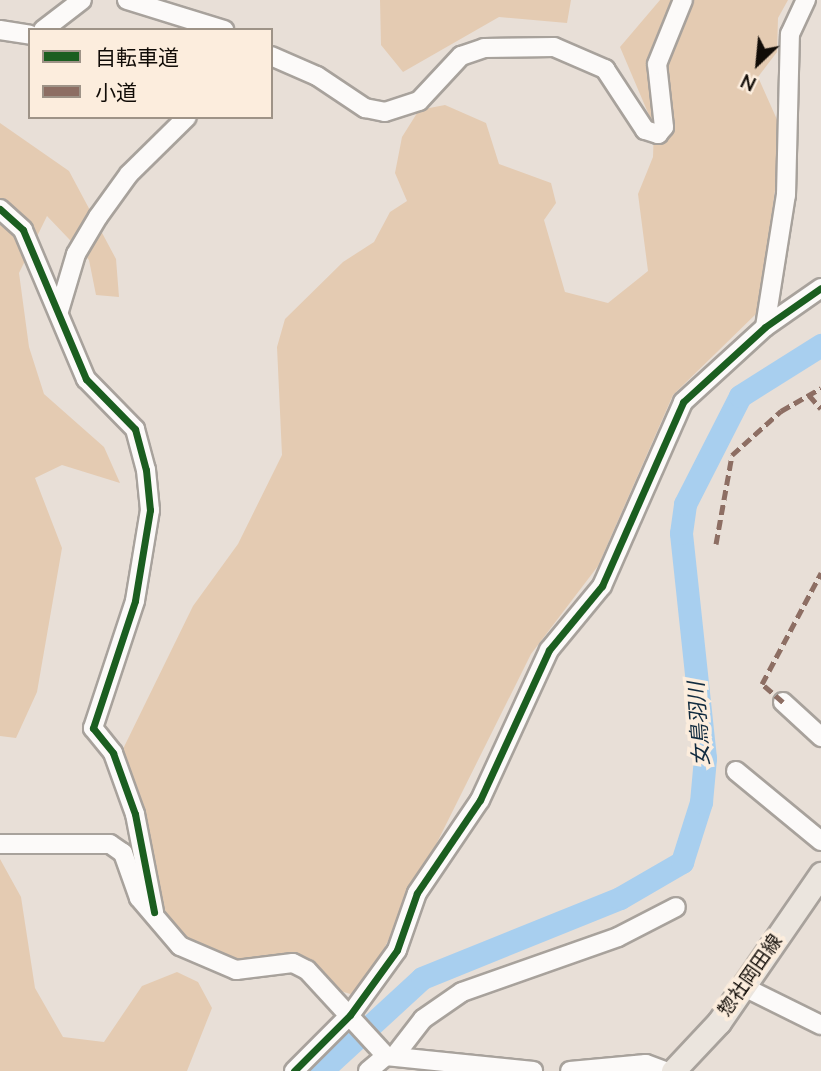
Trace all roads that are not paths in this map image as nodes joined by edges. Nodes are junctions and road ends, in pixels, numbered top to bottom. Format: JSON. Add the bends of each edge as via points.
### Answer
{"nodes":[{"id":1,"x":82,"y":0,"type":"edge"},
{"id":2,"x":127,"y":0,"type":"edge"},
{"id":3,"x":683,"y":0,"type":"edge"},
{"id":4,"x":806,"y":0,"type":"edge"},
{"id":5,"x":46,"y":28,"type":"edge"},
{"id":6,"x":217,"y":28,"type":"edge"},
{"id":7,"x":0,"y":30,"type":"edge"},
{"id":8,"x":28,"y":35,"type":"edge"},
{"id":9,"x":273,"y":57,"type":"edge"},
{"id":10,"x":185,"y":119,"type":"edge"},
{"id":11,"x":0,"y":209,"type":"edge"},
{"id":12,"x":821,"y":288,"type":"edge"},
{"id":13,"x":59,"y":311,"type":"junction"},
{"id":14,"x":765,"y":327,"type":"junction"},
{"id":15,"x":783,"y":702,"type":"dead end"},
{"id":16,"x":821,"y":737,"type":"edge"},
{"id":17,"x":736,"y":771,"type":"dead end"},
{"id":18,"x":821,"y":841,"type":"edge"},
{"id":19,"x":0,"y":844,"type":"edge"},
{"id":20,"x":821,"y":874,"type":"edge"},
{"id":21,"x":676,"y":908,"type":"dead end"},
{"id":22,"x":154,"y":912,"type":"junction"},
{"id":23,"x":744,"y":987,"type":"junction"},
{"id":24,"x":352,"y":1017,"type":"junction"},
{"id":25,"x":821,"y":1025,"type":"edge"},
{"id":26,"x":388,"y":1054,"type":"junction"},
{"id":27,"x":294,"y":1071,"type":"edge"},
{"id":28,"x":368,"y":1071,"type":"edge"},
{"id":29,"x":533,"y":1071,"type":"edge"},
{"id":30,"x":570,"y":1071,"type":"edge"},
{"id":31,"x":665,"y":1071,"type":"edge"},
{"id":32,"x":673,"y":1071,"type":"edge"}],
"edges":[{"from":1,"to":5,"type":"street"},
{"from":2,"to":6,"type":"street"},
{"from":3,"to":9,"type":"street","via":[[657,64],[664,127],[658,134],[645,130],[605,69],[554,47],[484,48],[461,56],[419,101],[385,112],[365,108],[317,76]]},
{"from":4,"to":14,"type":"street","via":[[790,34],[786,195]]},
{"from":7,"to":8,"type":"street"},
{"from":10,"to":13,"type":"street","via":[[129,174],[98,217],[75,254]]},
{"from":11,"to":13,"type":"street","via":[[23,230]]},
{"from":12,"to":14,"type":"street"},
{"from":13,"to":22,"type":"street","via":[[86,379],[135,429],[150,496],[135,601],[93,728],[113,753],[135,814]]},
{"from":14,"to":24,"type":"street","via":[[683,402],[602,586],[549,650],[480,800],[417,893],[397,950]]},
{"from":15,"to":16,"type":"street"},
{"from":17,"to":18,"type":"street"},
{"from":19,"to":22,"type":"street","via":[[110,844],[123,853],[139,898]]},
{"from":20,"to":23,"type":"main road","name":"惣社岡田線"},
{"from":21,"to":26,"type":"street","via":[[618,937],[462,992],[423,1019]]},
{"from":22,"to":24,"type":"street","via":[[180,946],[236,970],[293,963],[307,970]]},
{"from":23,"to":25,"type":"street"},
{"from":23,"to":32,"type":"main road","name":"惣社岡田線"},
{"from":24,"to":26,"type":"street"},
{"from":24,"to":27,"type":"street"},
{"from":26,"to":28,"type":"street"},
{"from":26,"to":29,"type":"street","via":[[471,1069]]},
{"from":30,"to":31,"type":"street","via":[[646,1064]]}]}
